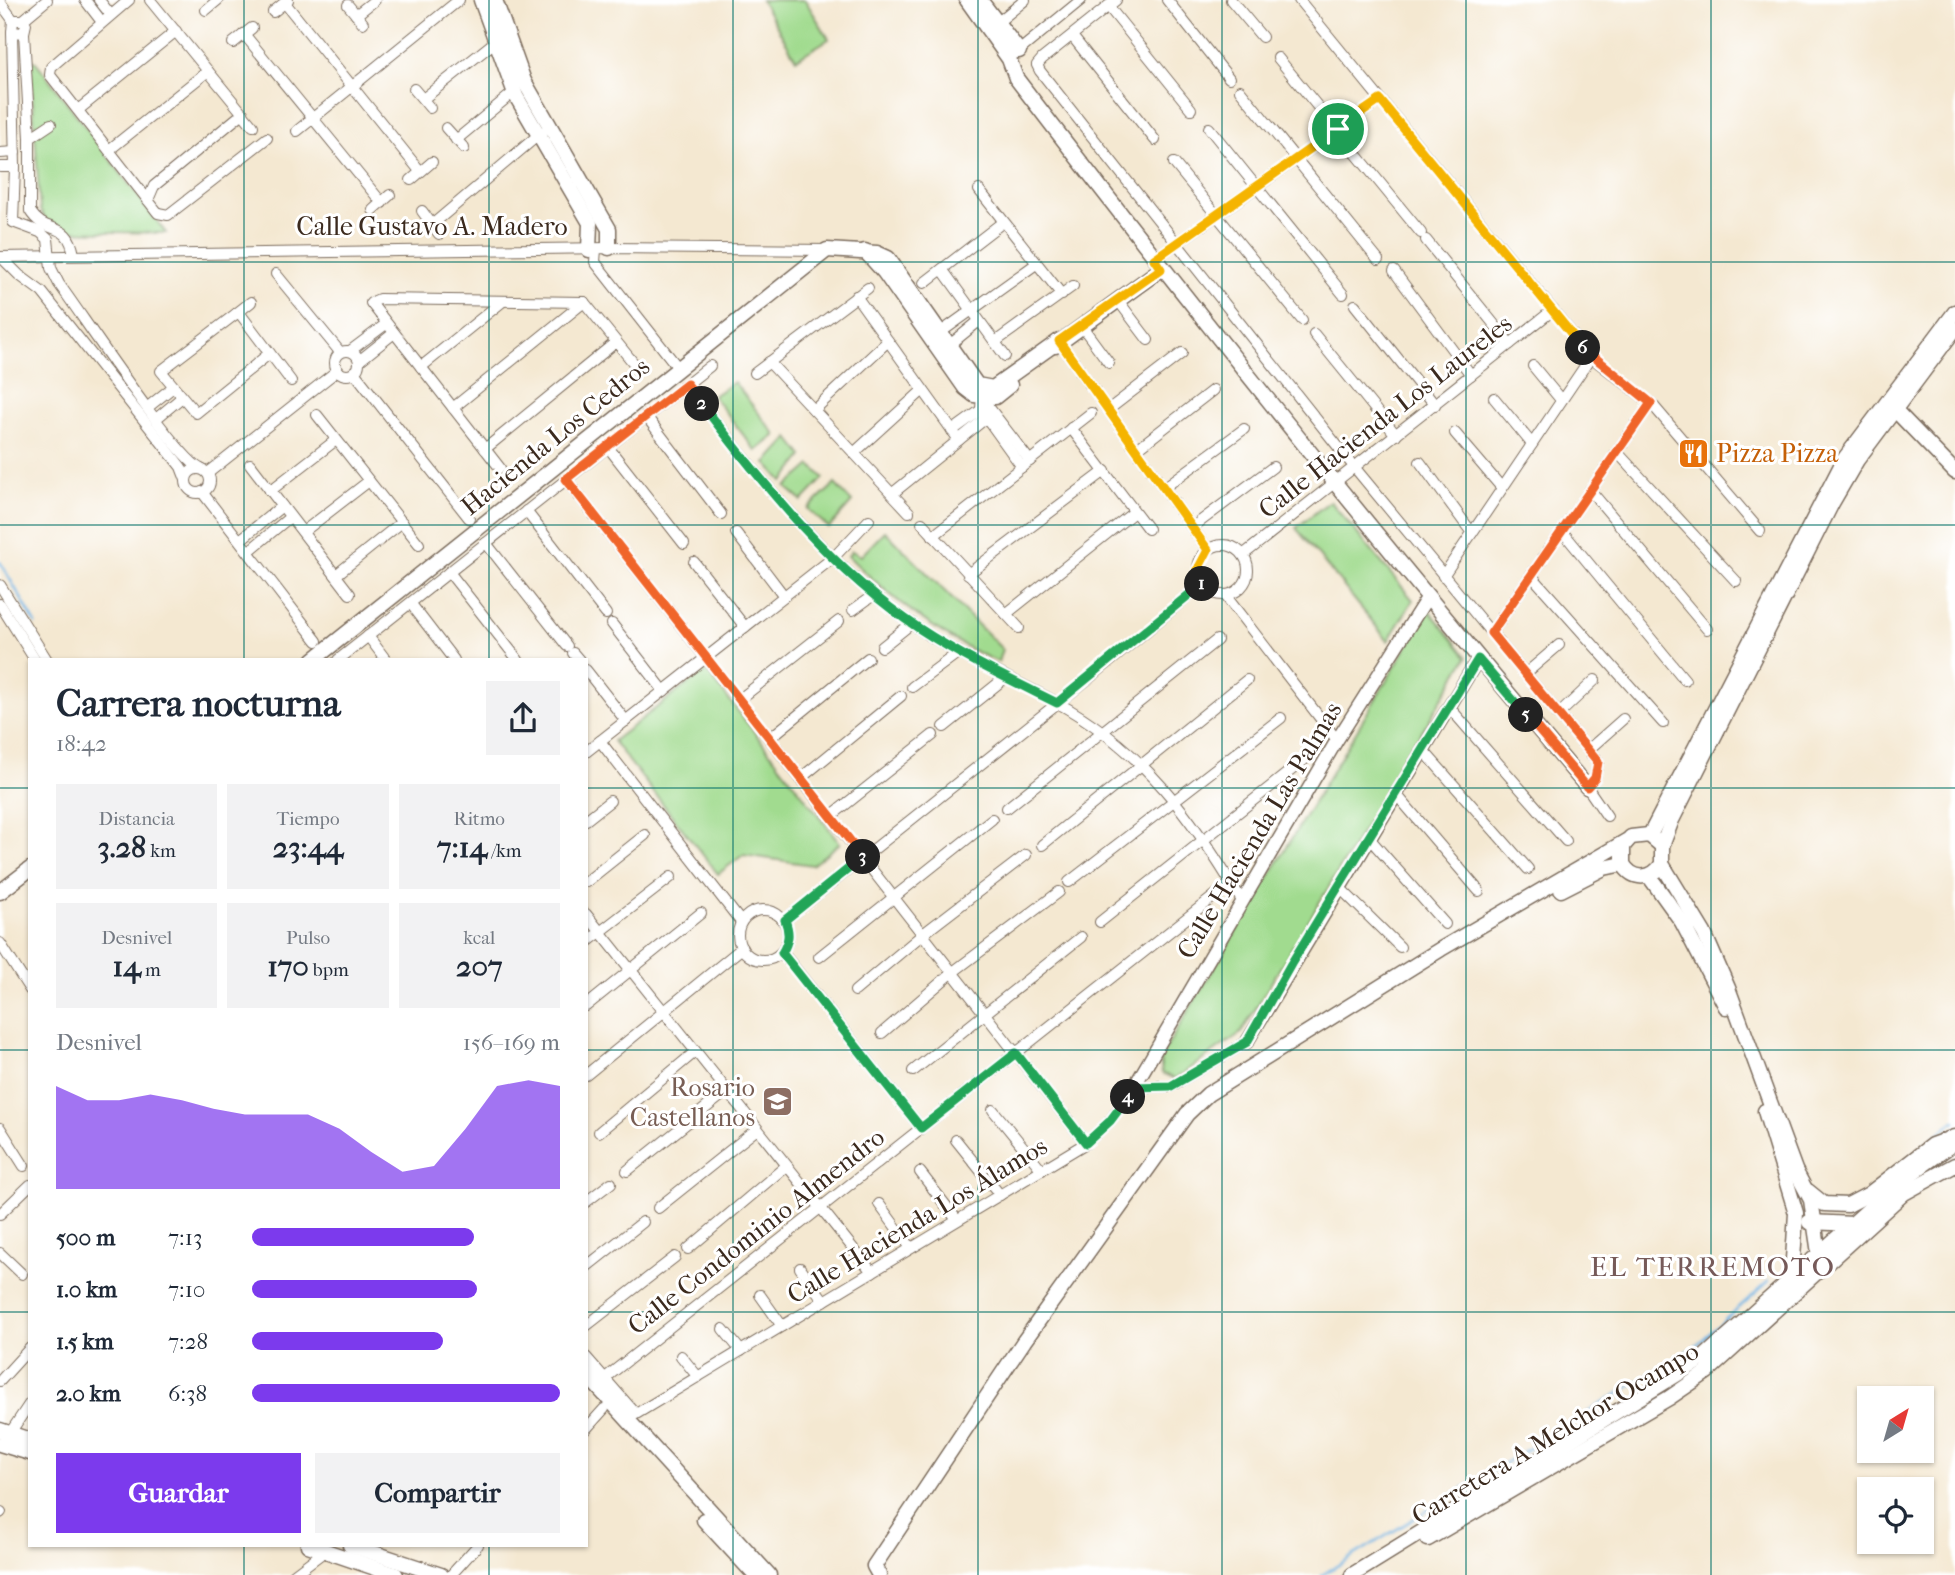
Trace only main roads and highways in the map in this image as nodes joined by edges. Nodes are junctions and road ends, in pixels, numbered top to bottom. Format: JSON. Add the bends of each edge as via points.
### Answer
{"nodes":[{"id":1,"x":481,"y":0,"type":"edge"},
{"id":2,"x":495,"y":0,"type":"edge"},
{"id":3,"x":967,"y":0,"type":"edge"},
{"id":4,"x":980,"y":0,"type":"edge"},
{"id":5,"x":1014,"y":55,"type":"junction"},
{"id":6,"x":545,"y":131,"type":"junction"},
{"id":7,"x":827,"y":250,"type":"joint"},
{"id":8,"x":1157,"y":264,"type":"junction"},
{"id":9,"x":1955,"y":312,"type":"edge"},
{"id":10,"x":1955,"y":329,"type":"edge"},
{"id":11,"x":1898,"y":408,"type":"junction"},
{"id":12,"x":1955,"y":462,"type":"edge"},
{"id":13,"x":1955,"y":472,"type":"edge"},
{"id":14,"x":316,"y":658,"type":"edge"},
{"id":15,"x":1587,"y":787,"type":"road end"},
{"id":16,"x":1650,"y":835,"type":"junction"},
{"id":17,"x":1626,"y":841,"type":"junction"},
{"id":18,"x":1662,"y":846,"type":"junction"},
{"id":19,"x":1623,"y":864,"type":"junction"},
{"id":20,"x":1662,"y":864,"type":"junction"},
{"id":21,"x":28,"y":871,"type":"edge"},
{"id":22,"x":1649,"y":876,"type":"junction"},
{"id":23,"x":0,"y":892,"type":"edge"},
{"id":24,"x":1955,"y":1136,"type":"edge"},
{"id":25,"x":1955,"y":1142,"type":"edge"},
{"id":26,"x":1955,"y":1165,"type":"edge"},
{"id":27,"x":1802,"y":1186,"type":"junction"},
{"id":28,"x":1888,"y":1208,"type":"junction"},
{"id":29,"x":1796,"y":1213,"type":"junction"},
{"id":30,"x":1815,"y":1224,"type":"junction"},
{"id":31,"x":1852,"y":1225,"type":"junction"},
{"id":32,"x":1819,"y":1253,"type":"junction"},
{"id":33,"x":1792,"y":1275,"type":"junction"},
{"id":34,"x":1707,"y":1372,"type":"junction"},
{"id":35,"x":588,"y":1376,"type":"edge"},
{"id":36,"x":588,"y":1391,"type":"edge"},
{"id":37,"x":3,"y":1436,"type":"edge"},
{"id":38,"x":28,"y":1440,"type":"edge"},
{"id":39,"x":28,"y":1452,"type":"edge"},
{"id":40,"x":314,"y":1547,"type":"edge"},
{"id":41,"x":360,"y":1547,"type":"edge"},
{"id":42,"x":396,"y":1575,"type":"edge"},
{"id":43,"x":441,"y":1575,"type":"edge"},
{"id":44,"x":755,"y":1575,"type":"edge"},
{"id":45,"x":769,"y":1575,"type":"edge"},
{"id":46,"x":1352,"y":1575,"type":"edge"},
{"id":47,"x":1367,"y":1575,"type":"edge"}],
"edges":[{"from":1,"to":6,"type":"main road","via":[[514,92]]},
{"from":2,"to":6,"type":"main road"},
{"from":3,"to":5,"type":"main road"},
{"from":4,"to":5,"type":"main road"},
{"from":5,"to":8,"type":"main road","via":[[1016,78]]},
{"from":6,"to":6,"type":"main road","via":[[590,223],[598,249],[610,229]]},
{"from":7,"to":8,"type":"main road","name":"Calle Gustavo A. Madero","via":[[881,253],[888,258],[983,403],[993,388],[1117,299]]},
{"from":7,"to":14,"type":"main road","name":"Hacienda Los Cedros"},
{"from":8,"to":15,"type":"main road","via":[[1427,598]]},
{"from":9,"to":16,"type":"main road","via":[[1845,458]]},
{"from":10,"to":11,"type":"main road"},
{"from":11,"to":12,"type":"main road"},
{"from":11,"to":13,"type":"main road"},
{"from":11,"to":18,"type":"main road","via":[[1857,460],[1832,503]]},
{"from":16,"to":17,"type":"main road"},
{"from":16,"to":18,"type":"main road"},
{"from":17,"to":19,"type":"main road","via":[[1621,852]]},
{"from":17,"to":19,"type":"main road","via":[[1441,949],[1208,1094],[1187,1114],[919,1494],[874,1571],[879,1575],[924,1498],[1191,1118],[1212,1098],[1444,954],[1583,878]]},
{"from":18,"to":20,"type":"main road"},
{"from":19,"to":22,"type":"main road","via":[[1631,874]]},
{"from":20,"to":22,"type":"main road"},
{"from":20,"to":27,"type":"main road","via":[[1704,933],[1728,988]]},
{"from":21,"to":23,"type":"main road"},
{"from":22,"to":29,"type":"main road","via":[[1705,961],[1730,1015]]},
{"from":24,"to":27,"type":"main road","via":[[1932,1145],[1848,1205],[1824,1204]]},
{"from":25,"to":31,"type":"main road","via":[[1897,1184]]},
{"from":26,"to":28,"type":"main road","name":"Carretera A Melchor Ocampo","via":[[1904,1193]]},
{"from":27,"to":30,"type":"main road","via":[[1811,1200]]},
{"from":28,"to":31,"type":"main road","via":[[1873,1211]]},
{"from":28,"to":34,"type":"main road","name":"Carretera A Melchor Ocampo"},
{"from":29,"to":30,"type":"main road"},
{"from":29,"to":33,"type":"main road"},
{"from":30,"to":31,"type":"main road"},
{"from":30,"to":32,"type":"main road"},
{"from":31,"to":32,"type":"main road"},
{"from":32,"to":33,"type":"main road"},
{"from":32,"to":34,"type":"main road","via":[[1820,1262],[1727,1345]]},
{"from":33,"to":46,"type":"main road","name":"Carretera A Melchor Ocampo","via":[[1702,1359]]},
{"from":34,"to":47,"type":"main road","name":"Carretera A Melchor Ocampo"},
{"from":35,"to":45,"type":"main road"},
{"from":36,"to":44,"type":"main road"},
{"from":37,"to":38,"type":"main road"},
{"from":37,"to":39,"type":"main road"},
{"from":40,"to":42,"type":"main road"},
{"from":41,"to":43,"type":"main road"}]}
